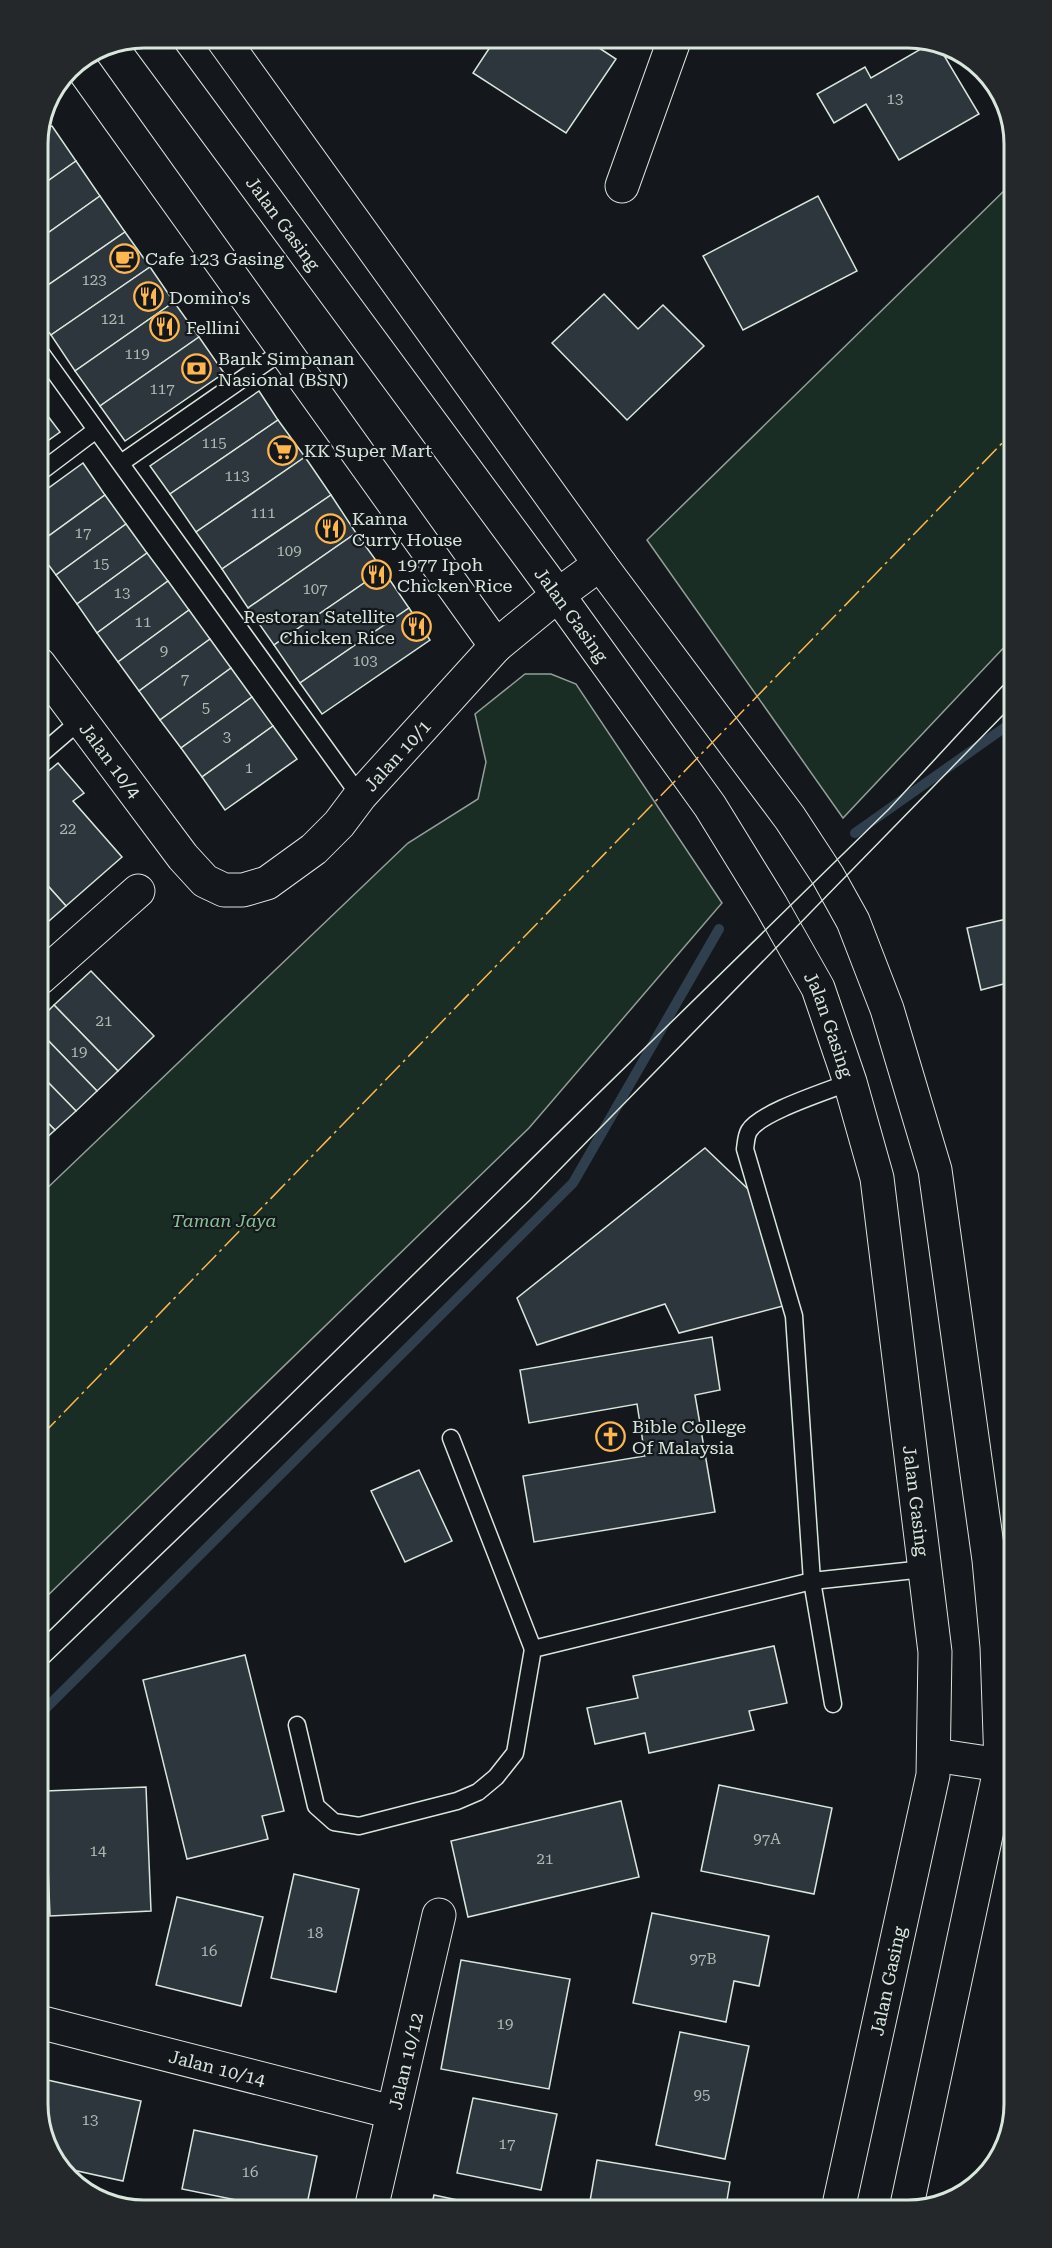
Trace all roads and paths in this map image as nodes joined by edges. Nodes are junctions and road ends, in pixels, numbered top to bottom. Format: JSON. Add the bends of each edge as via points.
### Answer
{"nodes":[{"id":1,"x":154,"y":48,"type":"edge"},
{"id":2,"x":229,"y":48,"type":"edge"},
{"id":3,"x":671,"y":48,"type":"edge"},
{"id":4,"x":84,"y":70,"type":"edge"},
{"id":5,"x":622,"y":186,"type":"dead end"},
{"id":6,"x":284,"y":350,"type":"junction"},
{"id":7,"x":48,"y":363,"type":"edge"},
{"id":8,"x":96,"y":430,"type":"junction"},
{"id":9,"x":121,"y":463,"type":"junction"},
{"id":10,"x":48,"y":466,"type":"edge"},
{"id":11,"x":600,"y":564,"type":"junction"},
{"id":12,"x":558,"y":595,"type":"junction"},
{"id":13,"x":496,"y":646,"type":"junction"},
{"id":14,"x":48,"y":676,"type":"edge"},
{"id":15,"x":82,"y":719,"type":"junction"},
{"id":16,"x":48,"y":748,"type":"edge"},
{"id":17,"x":360,"y":796,"type":"junction"},
{"id":18,"x":183,"y":857,"type":"joint"},
{"id":19,"x":138,"y":891,"type":"dead end"},
{"id":20,"x":48,"y":971,"type":"edge"},
{"id":21,"x":850,"y":1082,"type":"junction"},
{"id":22,"x":451,"y":1438,"type":"dead end"},
{"id":23,"x":924,"y":1569,"type":"junction"},
{"id":24,"x":812,"y":1581,"type":"junction"},
{"id":25,"x":533,"y":1649,"type":"junction"},
{"id":26,"x":833,"y":1704,"type":"dead end"},
{"id":27,"x":297,"y":1725,"type":"dead end"},
{"id":28,"x":1004,"y":1730,"type":"edge"},
{"id":29,"x":934,"y":1755,"type":"junction"},
{"id":30,"x":1004,"y":1766,"type":"edge"},
{"id":31,"x":1004,"y":1779,"type":"edge"},
{"id":32,"x":439,"y":1915,"type":"dead end"},
{"id":33,"x":48,"y":2024,"type":"edge"},
{"id":34,"x":392,"y":2112,"type":"junction"},
{"id":35,"x":372,"y":2200,"type":"edge"},
{"id":36,"x":840,"y":2200,"type":"edge"},
{"id":37,"x":908,"y":2200,"type":"edge"}],
"edges":[{"from":1,"to":12,"type":"main road","name":"Jalan Gasing"},
{"from":2,"to":11,"type":"main road"},
{"from":3,"to":5,"type":"main road"},
{"from":4,"to":6,"type":"main road"},
{"from":6,"to":9,"type":"lane"},
{"from":6,"to":13,"type":"main road"},
{"from":7,"to":8,"type":"lane"},
{"from":8,"to":9,"type":"lane"},
{"from":8,"to":10,"type":"lane"},
{"from":9,"to":17,"type":"lane"},
{"from":11,"to":12,"type":"main road","name":"Jalan 10/1"},
{"from":11,"to":28,"type":"main road","via":[[809,847],[853,921],[887,1009],[935,1170],[989,1560]]},
{"from":12,"to":13,"type":"main road","name":"Jalan 10/1"},
{"from":12,"to":21,"type":"main road","name":"Jalan Gasing","via":[[710,806],[771,905],[818,988]]},
{"from":13,"to":17,"type":"main road","name":"Jalan 10/1"},
{"from":14,"to":15,"type":"main road","name":"Jalan 10/4"},
{"from":15,"to":16,"type":"lane"},
{"from":15,"to":18,"type":"main road","name":"Jalan 10/4"},
{"from":17,"to":18,"type":"main road","name":"Jalan 10/1","via":[[339,825],[314,849],[267,883],[243,890],[224,890],[206,881]]},
{"from":19,"to":20,"type":"main road"},
{"from":21,"to":23,"type":"main road","name":"Jalan Gasing","via":[[877,1178]]},
{"from":21,"to":24,"type":"lane","via":[[758,1121],[749,1131],[745,1149],[794,1316]]},
{"from":22,"to":25,"type":"lane"},
{"from":23,"to":24,"type":"lane"},
{"from":23,"to":29,"type":"main road","name":"Jalan Gasing","via":[[935,1652]]},
{"from":24,"to":25,"type":"lane"},
{"from":24,"to":26,"type":"lane"},
{"from":25,"to":27,"type":"lane","via":[[515,1753],[496,1777],[457,1801],[359,1826],[334,1822],[316,1806]]},
{"from":29,"to":30,"type":"main road"},
{"from":29,"to":36,"type":"main road","name":"Jalan Gasing","via":[[933,1775]]},
{"from":31,"to":37,"type":"main road"},
{"from":32,"to":34,"type":"main road","name":"Jalan 10/12"},
{"from":33,"to":34,"type":"main road","name":"Jalan 10/14"},
{"from":34,"to":35,"type":"main road","name":"Jalan 10/12"}]}
